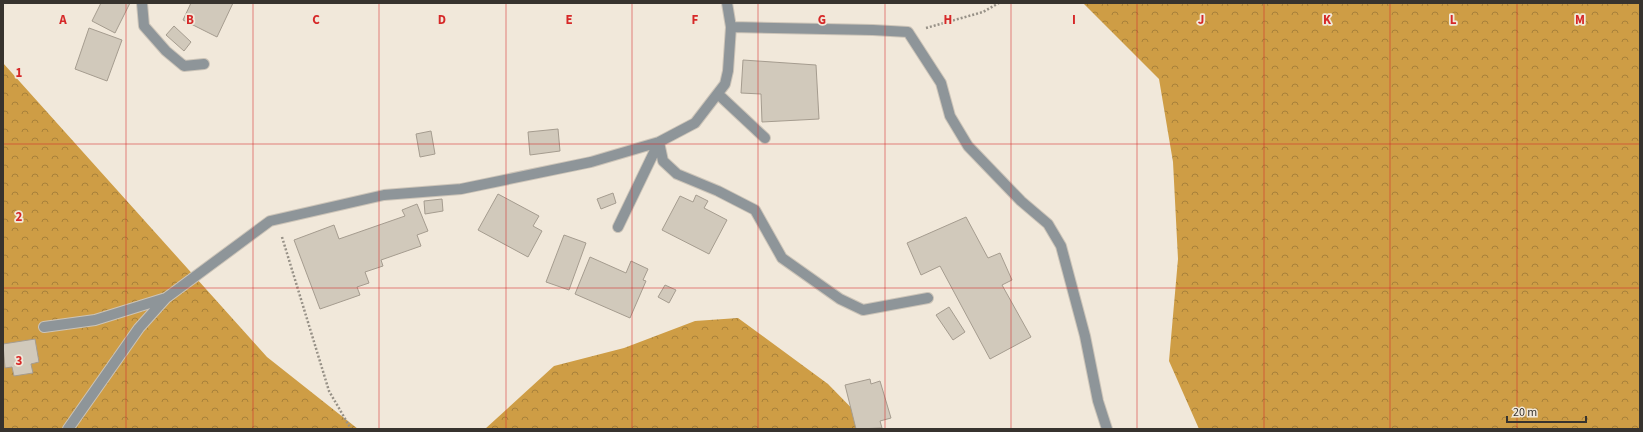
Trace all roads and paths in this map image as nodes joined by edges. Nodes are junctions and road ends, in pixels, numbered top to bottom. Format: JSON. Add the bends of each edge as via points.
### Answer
{"nodes":[{"id":1,"x":142,"y":3,"type":"edge"},
{"id":2,"x":727,"y":3,"type":"edge"},
{"id":3,"x":999,"y":3,"type":"edge"},
{"id":4,"x":731,"y":27,"type":"junction"},
{"id":5,"x":908,"y":32,"type":"junction"},
{"id":6,"x":204,"y":64,"type":"dead end"},
{"id":7,"x":718,"y":94,"type":"junction"},
{"id":8,"x":765,"y":138,"type":"dead end"},
{"id":9,"x":659,"y":142,"type":"junction"},
{"id":10,"x":276,"y":219,"type":"junction"},
{"id":11,"x":618,"y":226,"type":"dead end"},
{"id":12,"x":166,"y":298,"type":"junction"},
{"id":13,"x":928,"y":298,"type":"dead end"},
{"id":14,"x":44,"y":327,"type":"dead end"},
{"id":15,"x":68,"y":429,"type":"edge"},
{"id":16,"x":351,"y":429,"type":"edge"},
{"id":17,"x":1106,"y":429,"type":"edge"}],
"edges":[{"from":1,"to":6,"type":"street","via":[[144,26],[166,51],[184,66]]},
{"from":2,"to":4,"type":"street"},
{"from":3,"to":5,"type":"path","via":[[983,12]]},
{"from":4,"to":5,"type":"street"},
{"from":4,"to":7,"type":"street","via":[[728,71],[725,84]]},
{"from":5,"to":17,"type":"street","via":[[941,83],[950,116],[968,146],[1021,201],[1048,224],[1061,246]]},
{"from":7,"to":8,"type":"street"},
{"from":7,"to":9,"type":"street","via":[[695,123]]},
{"from":9,"to":10,"type":"street","via":[[591,162],[461,189],[384,195]]},
{"from":9,"to":11,"type":"street"},
{"from":9,"to":13,"type":"street","via":[[663,161],[677,174],[755,210],[782,258],[840,299],[863,310]]},
{"from":10,"to":12,"type":"street"},
{"from":10,"to":16,"type":"path","via":[[330,391]]},
{"from":12,"to":14,"type":"street","via":[[95,320]]},
{"from":12,"to":15,"type":"street","via":[[139,328]]}]}
